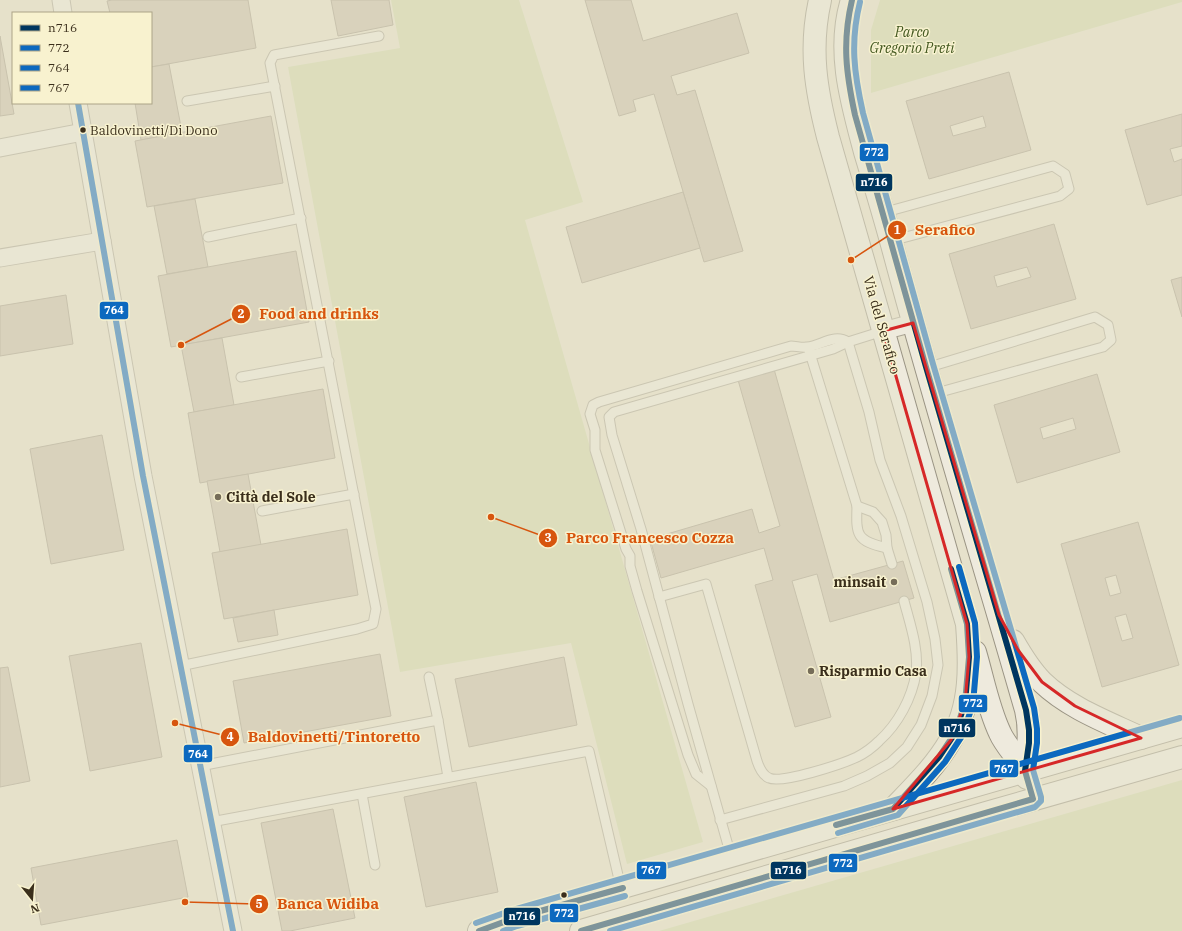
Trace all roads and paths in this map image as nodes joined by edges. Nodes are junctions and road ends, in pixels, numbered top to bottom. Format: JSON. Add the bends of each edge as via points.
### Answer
{"nodes":[{"id":1,"x":60,"y":0,"type":"edge"},
{"id":2,"x":820,"y":0,"type":"edge"},
{"id":3,"x":852,"y":0,"type":"edge"},
{"id":4,"x":63,"y":12,"type":"edge"},
{"id":5,"x":379,"y":36,"type":"dead end"},
{"id":6,"x":275,"y":86,"type":"junction"},
{"id":7,"x":187,"y":101,"type":"dead end"},
{"id":8,"x":78,"y":104,"type":"edge"},
{"id":9,"x":83,"y":132,"type":"junction"},
{"id":10,"x":0,"y":148,"type":"edge"},
{"id":11,"x":882,"y":213,"type":"junction"},
{"id":12,"x":300,"y":218,"type":"junction"},
{"id":13,"x":208,"y":237,"type":"dead end"},
{"id":14,"x":102,"y":241,"type":"junction"},
{"id":15,"x":891,"y":241,"type":"junction"},
{"id":16,"x":0,"y":258,"type":"edge"},
{"id":17,"x":913,"y":323,"type":"junction"},
{"id":18,"x":883,"y":332,"type":"junction"},
{"id":19,"x":848,"y":342,"type":"junction"},
{"id":20,"x":809,"y":352,"type":"junction"},
{"id":21,"x":329,"y":361,"type":"junction"},
{"id":22,"x":926,"y":368,"type":"junction"},
{"id":23,"x":241,"y":376,"type":"dead end"},
{"id":24,"x":933,"y":394,"type":"junction"},
{"id":25,"x":354,"y":494,"type":"junction"},
{"id":26,"x":857,"y":506,"type":"junction"},
{"id":27,"x":262,"y":511,"type":"dead end"},
{"id":28,"x":887,"y":548,"type":"junction"},
{"id":29,"x":892,"y":564,"type":"dead end"},
{"id":30,"x":659,"y":597,"type":"junction"},
{"id":31,"x":904,"y":601,"type":"dead end"},
{"id":32,"x":1000,"y":617,"type":"junction"},
{"id":33,"x":967,"y":624,"type":"junction"},
{"id":34,"x":180,"y":666,"type":"junction"},
{"id":35,"x":429,"y":678,"type":"dead end"},
{"id":36,"x":438,"y":720,"type":"junction"},
{"id":37,"x":1182,"y":726,"type":"edge"},
{"id":38,"x":1141,"y":738,"type":"junction"},
{"id":39,"x":1182,"y":757,"type":"edge"},
{"id":40,"x":200,"y":766,"type":"junction"},
{"id":41,"x":1025,"y":771,"type":"junction"},
{"id":42,"x":448,"y":777,"type":"junction"},
{"id":43,"x":711,"y":786,"type":"junction"},
{"id":44,"x":362,"y":794,"type":"junction"},
{"id":45,"x":1033,"y":799,"type":"junction"},
{"id":46,"x":892,"y":809,"type":"junction"},
{"id":47,"x":720,"y":820,"type":"junction"},
{"id":48,"x":211,"y":822,"type":"junction"},
{"id":49,"x":731,"y":856,"type":"junction"},
{"id":50,"x":375,"y":865,"type":"dead end"},
{"id":51,"x":621,"y":888,"type":"junction"},
{"id":52,"x":233,"y":931,"type":"edge"},
{"id":53,"x":479,"y":931,"type":"edge"},
{"id":54,"x":581,"y":931,"type":"edge"}],
"edges":[{"from":1,"to":4,"type":"street"},
{"from":2,"to":18,"type":"street","name":"Via del Serafico","via":[[814,53],[816,85],[828,137]]},
{"from":3,"to":11,"type":"street","name":"Via del Serafico","via":[[846,25],[846,67],[854,112]]},
{"from":5,"to":6,"type":"lane","via":[[274,55],[270,63]]},
{"from":6,"to":7,"type":"lane"},
{"from":6,"to":12,"type":"lane"},
{"from":8,"to":9,"type":"street"},
{"from":9,"to":10,"type":"street"},
{"from":9,"to":14,"type":"street"},
{"from":11,"to":15,"type":"street","name":"Via del Serafico"},
{"from":11,"to":15,"type":"lane","via":[[1053,166],[1065,174],[1069,189],[1060,196]]},
{"from":12,"to":13,"type":"lane"},
{"from":12,"to":21,"type":"lane"},
{"from":14,"to":16,"type":"street"},
{"from":14,"to":34,"type":"street","via":[[143,476]]},
{"from":15,"to":17,"type":"street","name":"Via del Serafico"},
{"from":17,"to":18,"type":"street"},
{"from":17,"to":22,"type":"street","name":"Via del Serafico"},
{"from":18,"to":19,"type":"lane"},
{"from":18,"to":33,"type":"street","name":"Via del Serafico"},
{"from":19,"to":20,"type":"lane","via":[[836,338]]},
{"from":19,"to":47,"type":"lane","via":[[880,460],[901,516],[927,602],[938,665],[932,696],[921,725],[907,747],[885,766],[844,786]]},
{"from":20,"to":26,"type":"lane"},
{"from":20,"to":30,"type":"lane","via":[[614,412],[609,417]]},
{"from":20,"to":43,"type":"lane","via":[[791,346],[599,402],[593,405],[590,414],[595,430],[595,450],[630,556],[637,591],[680,732],[696,774]]},
{"from":21,"to":23,"type":"lane"},
{"from":21,"to":25,"type":"lane"},
{"from":22,"to":24,"type":"street","name":"Via del Serafico"},
{"from":22,"to":24,"type":"lane","via":[[1095,317],[1108,325],[1111,340],[1102,347]]},
{"from":24,"to":32,"type":"street","name":"Via del Serafico"},
{"from":25,"to":27,"type":"lane"},
{"from":25,"to":34,"type":"lane","via":[[376,609],[373,624]]},
{"from":26,"to":28,"type":"lane","via":[[873,512],[882,522]]},
{"from":26,"to":28,"type":"lane","via":[[856,527],[862,538],[873,545]]},
{"from":28,"to":29,"type":"lane"},
{"from":30,"to":31,"type":"lane","via":[[706,584],[760,770],[770,779],[777,780],[856,757],[892,728],[911,692],[916,672],[913,638]]},
{"from":30,"to":43,"type":"lane"},
{"from":32,"to":38,"type":"street","name":"Via del Serafico","via":[[1018,650],[1042,682],[1074,706]]},
{"from":32,"to":41,"type":"street","name":"Via del Serafico","via":[[1028,719],[1029,742]]},
{"from":33,"to":41,"type":"street","name":"Via del Serafico","via":[[997,726],[1004,742]]},
{"from":33,"to":46,"type":"street","name":"Via del Serafico","via":[[968,689],[958,725],[939,757]]},
{"from":34,"to":40,"type":"street"},
{"from":35,"to":36,"type":"lane"},
{"from":36,"to":40,"type":"lane"},
{"from":36,"to":42,"type":"lane"},
{"from":37,"to":38,"type":"street"},
{"from":38,"to":41,"type":"street"},
{"from":39,"to":45,"type":"street"},
{"from":40,"to":48,"type":"street"},
{"from":41,"to":45,"type":"street","name":"Via del Serafico"},
{"from":41,"to":46,"type":"street"},
{"from":42,"to":44,"type":"lane"},
{"from":42,"to":51,"type":"lane","via":[[589,751]]},
{"from":43,"to":47,"type":"lane"},
{"from":44,"to":48,"type":"lane"},
{"from":44,"to":50,"type":"lane"},
{"from":45,"to":54,"type":"street"},
{"from":46,"to":49,"type":"street"},
{"from":47,"to":49,"type":"lane"},
{"from":48,"to":52,"type":"street"},
{"from":49,"to":51,"type":"street"},
{"from":51,"to":53,"type":"street"}]}
